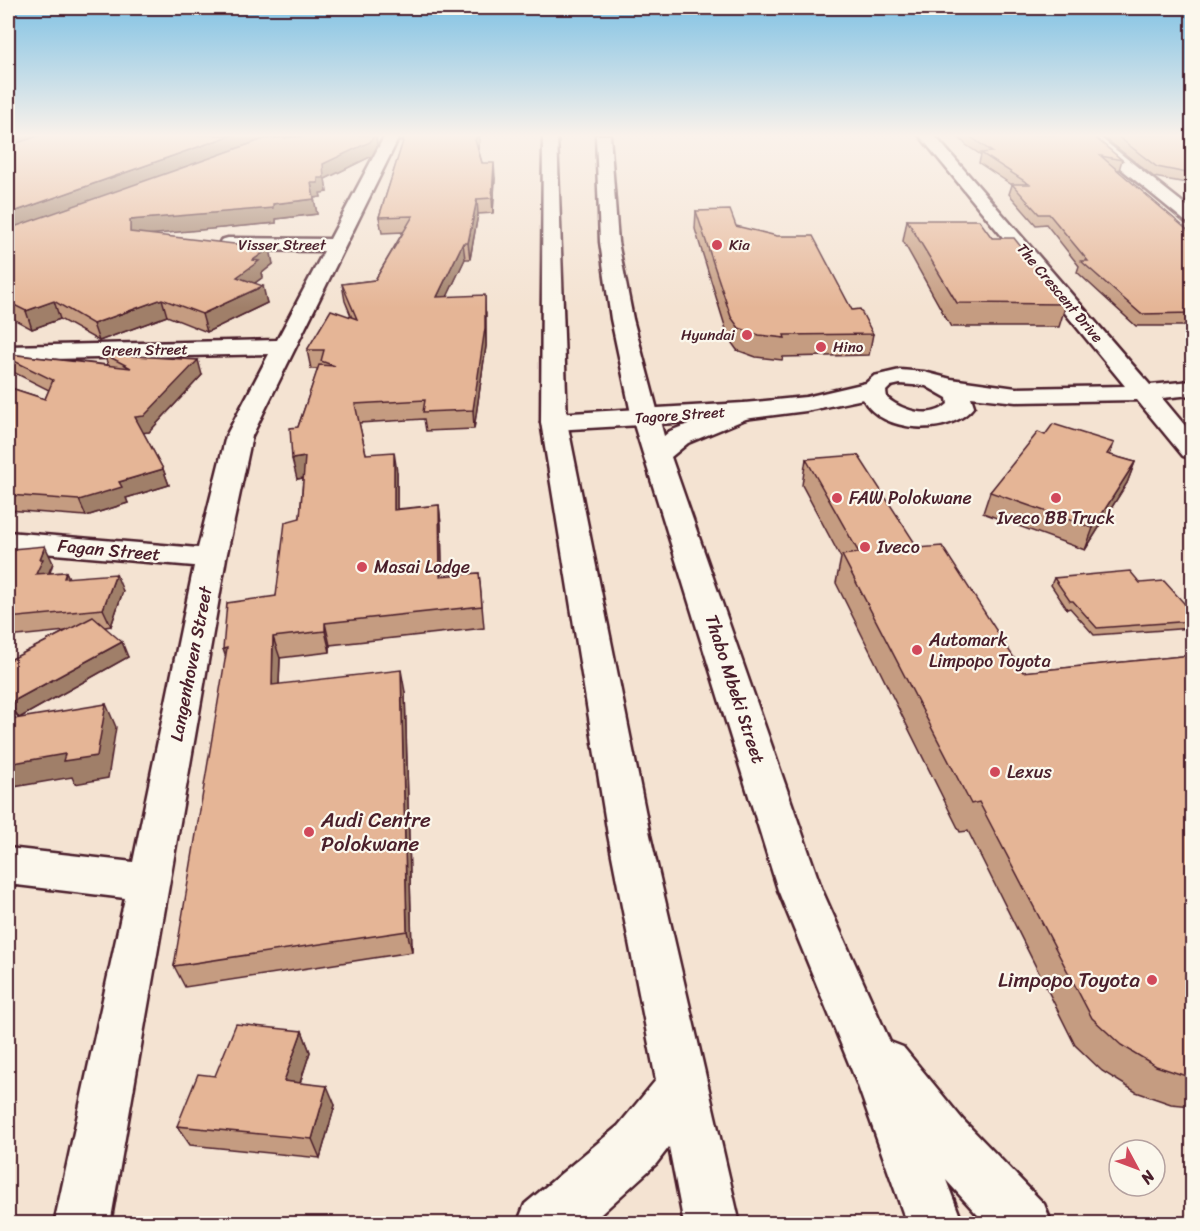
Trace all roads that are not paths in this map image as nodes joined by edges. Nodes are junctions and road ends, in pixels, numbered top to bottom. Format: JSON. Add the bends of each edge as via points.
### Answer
{"nodes":[{"id":1,"x":360,"y":192,"type":"edge"},
{"id":2,"x":551,"y":192,"type":"edge"},
{"id":3,"x":606,"y":192,"type":"edge"},
{"id":4,"x":975,"y":192,"type":"edge"},
{"id":5,"x":1159,"y":192,"type":"edge"},
{"id":6,"x":1192,"y":218,"type":"edge"},
{"id":7,"x":228,"y":244,"type":"edge"},
{"id":8,"x":336,"y":245,"type":"junction"},
{"id":9,"x":282,"y":347,"type":"junction"},
{"id":10,"x":8,"y":353,"type":"edge"},
{"id":11,"x":947,"y":386,"type":"junction"},
{"id":12,"x":1192,"y":388,"type":"edge"},
{"id":13,"x":1144,"y":393,"type":"junction"},
{"id":14,"x":1016,"y":395,"type":"junction"},
{"id":15,"x":880,"y":400,"type":"junction"},
{"id":16,"x":962,"y":406,"type":"junction"},
{"id":17,"x":744,"y":411,"type":"junction"},
{"id":18,"x":554,"y":422,"type":"junction"},
{"id":19,"x":651,"y":436,"type":"junction"},
{"id":20,"x":1192,"y":450,"type":"edge"},
{"id":21,"x":8,"y":541,"type":"edge"},
{"id":22,"x":211,"y":558,"type":"junction"},
{"id":23,"x":8,"y":866,"type":"edge"},
{"id":24,"x":150,"y":882,"type":"junction"},
{"id":25,"x":860,"y":1033,"type":"junction"},
{"id":26,"x":684,"y":1086,"type":"junction"},
{"id":27,"x":82,"y":1224,"type":"edge"},
{"id":28,"x":544,"y":1224,"type":"edge"},
{"id":29,"x":712,"y":1224,"type":"edge"},
{"id":30,"x":935,"y":1224,"type":"edge"},
{"id":31,"x":1024,"y":1224,"type":"edge"}],
"edges":[{"from":1,"to":8,"type":"street","name":"Langenhoven Street"},
{"from":2,"to":18,"type":"street"},
{"from":3,"to":19,"type":"street","name":"Thabo Mbeki Street","via":[[609,242],[622,319]]},
{"from":4,"to":13,"type":"street","name":"The Crescent Drive"},
{"from":5,"to":6,"type":"street"},
{"from":7,"to":8,"type":"street","name":"Visser Street"},
{"from":8,"to":9,"type":"street","name":"Langenhoven Street"},
{"from":9,"to":10,"type":"street","name":"Green Street"},
{"from":9,"to":22,"type":"street","name":"Langenhoven Street","via":[[239,436]]},
{"from":11,"to":14,"type":"street","name":"Tagore Street"},
{"from":11,"to":15,"type":"street","name":"Tagore Street","via":[[900,377],[883,381]]},
{"from":11,"to":16,"type":"street","via":[[959,396]]},
{"from":12,"to":13,"type":"street","name":"Tagore Street"},
{"from":13,"to":14,"type":"street","name":"Tagore Street"},
{"from":13,"to":20,"type":"street","name":"The Crescent Drive"},
{"from":14,"to":16,"type":"street","name":"Tagore Street"},
{"from":15,"to":16,"type":"street","name":"Tagore Street","via":[[904,417],[932,420],[947,417]]},
{"from":15,"to":17,"type":"street","name":"Tagore Street"},
{"from":17,"to":19,"type":"street","name":"Tagore Street"},
{"from":17,"to":19,"type":"street","via":[[679,437]]},
{"from":18,"to":19,"type":"street","name":"Tagore Street"},
{"from":18,"to":26,"type":"street","via":[[629,835]]},
{"from":19,"to":25,"type":"street","name":"Thabo Mbeki Street","via":[[800,890]]},
{"from":21,"to":22,"type":"street","name":"Fagan Street"},
{"from":22,"to":24,"type":"street","name":"Langenhoven Street"},
{"from":23,"to":24,"type":"street"},
{"from":24,"to":27,"type":"street","name":"Langenhoven Street"},
{"from":25,"to":30,"type":"street","name":"Thabo Mbeki Street"},
{"from":25,"to":31,"type":"street","via":[[944,1139]]},
{"from":26,"to":28,"type":"street","via":[[637,1145]]},
{"from":26,"to":29,"type":"street"}]}
